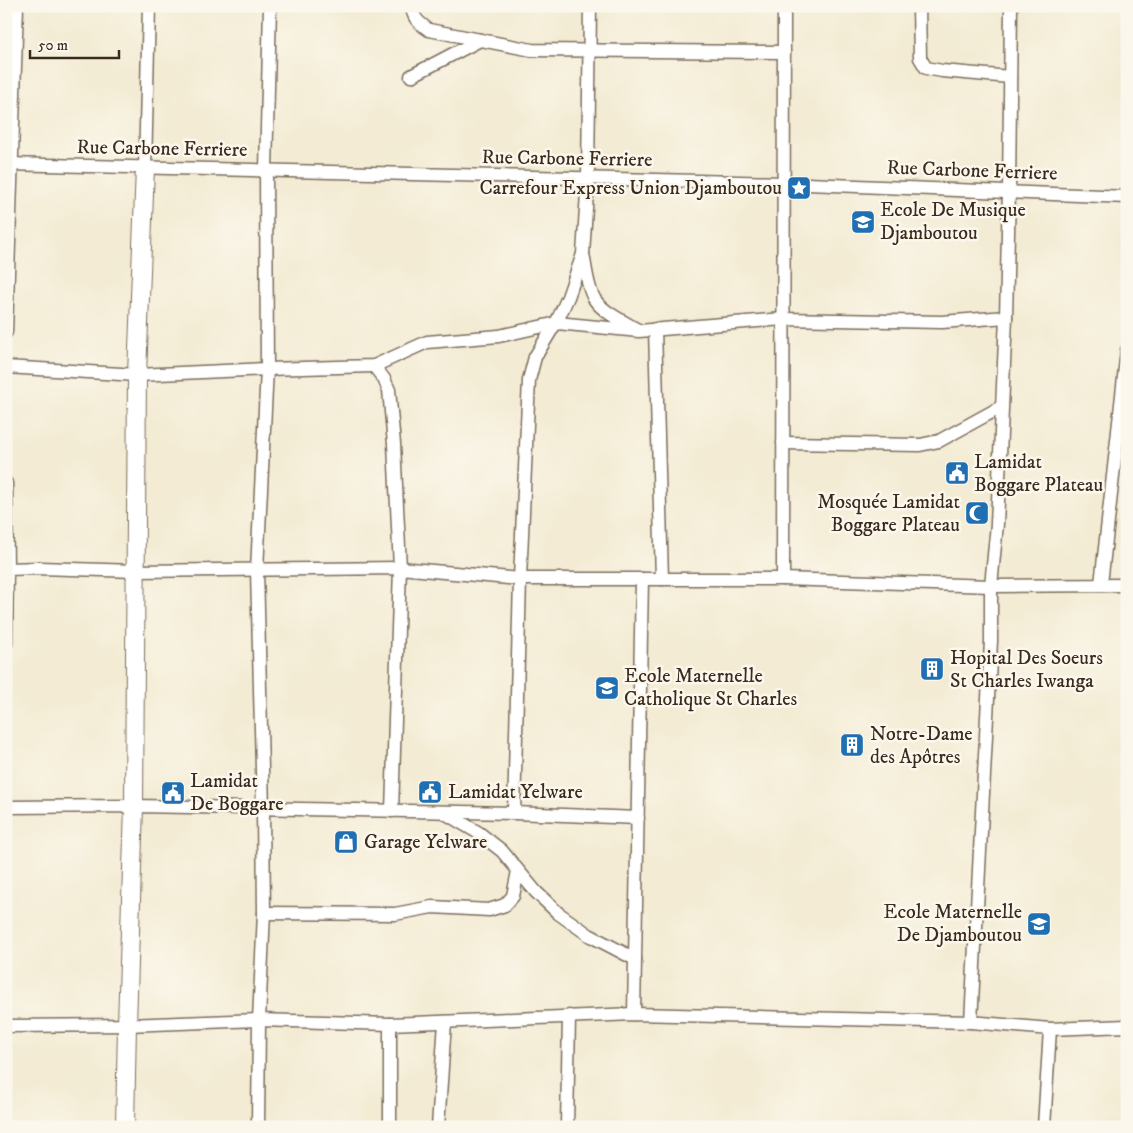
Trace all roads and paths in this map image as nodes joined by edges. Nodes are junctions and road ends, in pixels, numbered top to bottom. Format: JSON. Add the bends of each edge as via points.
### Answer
{"nodes":[{"id":1,"x":17,"y":6,"type":"edge"},
{"id":2,"x":149,"y":6,"type":"edge"},
{"id":3,"x":270,"y":6,"type":"edge"},
{"id":4,"x":412,"y":6,"type":"edge"},
{"id":5,"x":590,"y":6,"type":"edge"},
{"id":6,"x":784,"y":6,"type":"edge"},
{"id":7,"x":919,"y":6,"type":"edge"},
{"id":8,"x":1011,"y":6,"type":"edge"},
{"id":9,"x":480,"y":40,"type":"junction"},
{"id":10,"x":590,"y":50,"type":"junction"},
{"id":11,"x":784,"y":52,"type":"junction"},
{"id":12,"x":411,"y":76,"type":"dead end"},
{"id":13,"x":1010,"y":77,"type":"junction"},
{"id":14,"x":9,"y":164,"type":"edge"},
{"id":15,"x":144,"y":168,"type":"junction"},
{"id":16,"x":266,"y":170,"type":"junction"},
{"id":17,"x":588,"y":178,"type":"junction"},
{"id":18,"x":783,"y":183,"type":"junction"},
{"id":19,"x":1009,"y":191,"type":"junction"},
{"id":20,"x":1127,"y":197,"type":"edge"},
{"id":21,"x":583,"y":254,"type":"junction"},
{"id":22,"x":1006,"y":317,"type":"junction"},
{"id":23,"x":783,"y":319,"type":"junction"},
{"id":24,"x":556,"y":323,"type":"junction"},
{"id":25,"x":655,"y":329,"type":"junction"},
{"id":26,"x":639,"y":331,"type":"junction"},
{"id":27,"x":6,"y":332,"type":"edge"},
{"id":28,"x":1127,"y":350,"type":"edge"},
{"id":29,"x":374,"y":366,"type":"junction"},
{"id":30,"x":6,"y":367,"type":"edge"},
{"id":31,"x":267,"y":368,"type":"junction"},
{"id":32,"x":136,"y":375,"type":"junction"},
{"id":33,"x":1001,"y":407,"type":"junction"},
{"id":34,"x":783,"y":444,"type":"junction"},
{"id":35,"x":6,"y":483,"type":"edge"},
{"id":36,"x":400,"y":568,"type":"junction"},
{"id":37,"x":7,"y":569,"type":"edge"},
{"id":38,"x":257,"y":570,"type":"junction"},
{"id":39,"x":136,"y":571,"type":"junction"},
{"id":40,"x":520,"y":579,"type":"junction"},
{"id":41,"x":642,"y":579,"type":"junction"},
{"id":42,"x":662,"y":579,"type":"junction"},
{"id":43,"x":783,"y":579,"type":"junction"},
{"id":44,"x":1100,"y":584,"type":"junction"},
{"id":45,"x":1127,"y":585,"type":"edge"},
{"id":46,"x":991,"y":586,"type":"junction"},
{"id":47,"x":6,"y":644,"type":"edge"},
{"id":48,"x":134,"y":806,"type":"junction"},
{"id":49,"x":6,"y":807,"type":"edge"},
{"id":50,"x":263,"y":809,"type":"junction"},
{"id":51,"x":392,"y":811,"type":"junction"},
{"id":52,"x":443,"y":812,"type":"junction"},
{"id":53,"x":514,"y":813,"type":"junction"},
{"id":54,"x":638,"y":818,"type":"junction"},
{"id":55,"x":518,"y":871,"type":"junction"},
{"id":56,"x":264,"y":913,"type":"junction"},
{"id":57,"x":635,"y":959,"type":"junction"},
{"id":58,"x":634,"y":1014,"type":"junction"},
{"id":59,"x":570,"y":1016,"type":"junction"},
{"id":60,"x":259,"y":1020,"type":"junction"},
{"id":61,"x":445,"y":1022,"type":"junction"},
{"id":62,"x":971,"y":1022,"type":"junction"},
{"id":63,"x":390,"y":1024,"type":"junction"},
{"id":64,"x":127,"y":1025,"type":"junction"},
{"id":65,"x":6,"y":1026,"type":"edge"},
{"id":66,"x":1127,"y":1026,"type":"edge"},
{"id":67,"x":1050,"y":1029,"type":"junction"},
{"id":68,"x":125,"y":1127,"type":"edge"},
{"id":69,"x":258,"y":1127,"type":"edge"},
{"id":70,"x":390,"y":1127,"type":"edge"},
{"id":71,"x":438,"y":1127,"type":"edge"},
{"id":72,"x":567,"y":1127,"type":"edge"},
{"id":73,"x":1044,"y":1127,"type":"edge"}],
"edges":[{"from":1,"to":14,"type":"street"},
{"from":2,"to":15,"type":"street"},
{"from":3,"to":16,"type":"street"},
{"from":4,"to":9,"type":"street","via":[[417,22],[429,30]]},
{"from":5,"to":10,"type":"street"},
{"from":6,"to":11,"type":"street"},
{"from":7,"to":13,"type":"street","via":[[920,58],[926,68]]},
{"from":8,"to":13,"type":"street"},
{"from":9,"to":10,"type":"street","via":[[532,50]]},
{"from":9,"to":12,"type":"street"},
{"from":10,"to":11,"type":"street"},
{"from":10,"to":17,"type":"street"},
{"from":11,"to":18,"type":"street"},
{"from":13,"to":19,"type":"street"},
{"from":14,"to":15,"type":"street","name":"Rue Carbone Ferriere"},
{"from":14,"to":27,"type":"street"},
{"from":15,"to":16,"type":"street","name":"Rue Carbone Ferriere"},
{"from":15,"to":32,"type":"street"},
{"from":16,"to":17,"type":"street","name":"Rue Carbone Ferriere"},
{"from":16,"to":31,"type":"street"},
{"from":17,"to":18,"type":"street","name":"Rue Carbone Ferriere"},
{"from":17,"to":21,"type":"street"},
{"from":18,"to":19,"type":"street","name":"Rue Carbone Ferriere"},
{"from":18,"to":23,"type":"street"},
{"from":19,"to":20,"type":"street","name":"Rue Carbone Ferriere"},
{"from":19,"to":22,"type":"street"},
{"from":21,"to":24,"type":"street"},
{"from":21,"to":26,"type":"street","via":[[596,300]]},
{"from":22,"to":23,"type":"street","via":[[942,322]]},
{"from":22,"to":33,"type":"street"},
{"from":23,"to":25,"type":"street"},
{"from":23,"to":34,"type":"street"},
{"from":24,"to":26,"type":"street"},
{"from":24,"to":29,"type":"street","via":[[499,336],[427,342]]},
{"from":24,"to":40,"type":"street","via":[[535,358],[529,380]]},
{"from":25,"to":26,"type":"street"},
{"from":25,"to":42,"type":"street"},
{"from":28,"to":44,"type":"street"},
{"from":29,"to":31,"type":"street"},
{"from":29,"to":36,"type":"street","via":[[389,390]]},
{"from":30,"to":32,"type":"street"},
{"from":31,"to":32,"type":"street"},
{"from":31,"to":38,"type":"street"},
{"from":32,"to":39,"type":"street"},
{"from":33,"to":34,"type":"street","via":[[939,441],[920,445]]},
{"from":33,"to":46,"type":"street","via":[[997,524]]},
{"from":34,"to":43,"type":"street"},
{"from":35,"to":37,"type":"street"},
{"from":36,"to":38,"type":"street"},
{"from":36,"to":40,"type":"street"},
{"from":36,"to":51,"type":"street"},
{"from":37,"to":39,"type":"street"},
{"from":37,"to":47,"type":"street"},
{"from":38,"to":39,"type":"street"},
{"from":38,"to":50,"type":"street"},
{"from":39,"to":48,"type":"street"},
{"from":40,"to":41,"type":"street"},
{"from":40,"to":53,"type":"street"},
{"from":41,"to":42,"type":"street"},
{"from":41,"to":54,"type":"street"},
{"from":42,"to":43,"type":"street"},
{"from":43,"to":46,"type":"street"},
{"from":44,"to":45,"type":"street"},
{"from":44,"to":46,"type":"street"},
{"from":46,"to":62,"type":"street","via":[[991,641]]},
{"from":48,"to":49,"type":"street"},
{"from":48,"to":50,"type":"street"},
{"from":48,"to":64,"type":"street"},
{"from":50,"to":51,"type":"street"},
{"from":50,"to":56,"type":"street"},
{"from":51,"to":52,"type":"street"},
{"from":52,"to":53,"type":"street"},
{"from":52,"to":55,"type":"street","via":[[479,833]]},
{"from":53,"to":54,"type":"street"},
{"from":54,"to":57,"type":"street"},
{"from":55,"to":56,"type":"street","via":[[513,896],[504,905],[489,910],[432,907],[395,914]]},
{"from":55,"to":57,"type":"street","via":[[558,913],[589,935]]},
{"from":56,"to":60,"type":"street"},
{"from":57,"to":58,"type":"street"},
{"from":58,"to":59,"type":"street"},
{"from":58,"to":62,"type":"street"},
{"from":59,"to":61,"type":"street"},
{"from":59,"to":72,"type":"street"},
{"from":60,"to":63,"type":"street"},
{"from":60,"to":64,"type":"street"},
{"from":60,"to":69,"type":"street"},
{"from":61,"to":63,"type":"street"},
{"from":61,"to":71,"type":"street"},
{"from":62,"to":67,"type":"street"},
{"from":63,"to":70,"type":"street"},
{"from":64,"to":65,"type":"street"},
{"from":64,"to":68,"type":"street"},
{"from":66,"to":67,"type":"street"},
{"from":67,"to":73,"type":"street"}]}
